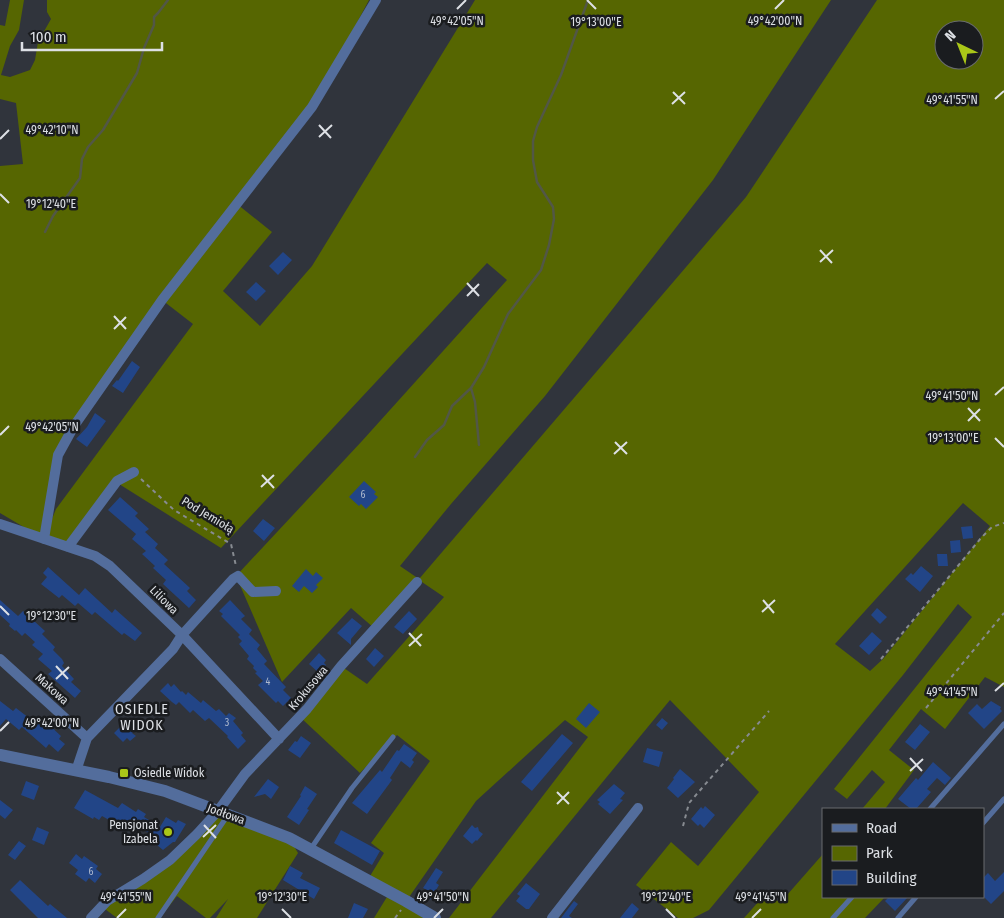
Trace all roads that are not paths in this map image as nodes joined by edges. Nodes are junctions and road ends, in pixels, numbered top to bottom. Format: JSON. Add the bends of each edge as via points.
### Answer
{"nodes":[{"id":1,"x":376,"y":0,"type":"edge"},
{"id":2,"x":134,"y":472,"type":"road end"},
{"id":3,"x":0,"y":524,"type":"edge"},
{"id":4,"x":44,"y":539,"type":"junction"},
{"id":5,"x":68,"y":546,"type":"junction"},
{"id":6,"x":417,"y":582,"type":"dead end"},
{"id":7,"x":276,"y":591,"type":"dead end"},
{"id":8,"x":182,"y":635,"type":"junction"},
{"id":9,"x":0,"y":659,"type":"edge"},
{"id":10,"x":1004,"y":724,"type":"edge"},
{"id":11,"x":393,"y":737,"type":"dead end"},
{"id":12,"x":87,"y":738,"type":"junction"},
{"id":13,"x":279,"y":740,"type":"junction"},
{"id":14,"x":0,"y":754,"type":"edge"},
{"id":15,"x":76,"y":771,"type":"junction"},
{"id":16,"x":1004,"y":799,"type":"edge"},
{"id":17,"x":638,"y":808,"type":"dead end"},
{"id":18,"x":931,"y":808,"type":"edge"},
{"id":19,"x":223,"y":812,"type":"junction"},
{"id":20,"x":984,"y":821,"type":"edge"},
{"id":21,"x":310,"y":850,"type":"junction"},
{"id":22,"x":851,"y":898,"type":"edge"},
{"id":23,"x":915,"y":898,"type":"edge"},
{"id":24,"x":91,"y":918,"type":"edge"},
{"id":25,"x":158,"y":918,"type":"edge"},
{"id":26,"x":435,"y":918,"type":"edge"},
{"id":27,"x":552,"y":918,"type":"edge"},
{"id":28,"x":834,"y":918,"type":"edge"},
{"id":29,"x":898,"y":918,"type":"edge"}],
"edges":[{"from":1,"to":4,"type":"street","via":[[312,107],[162,300],[74,426],[58,455]]},
{"from":2,"to":5,"type":"street","via":[[117,481]]},
{"from":3,"to":4,"type":"street","name":"Liliowa"},
{"from":4,"to":5,"type":"street","name":"Liliowa"},
{"from":5,"to":8,"type":"street","name":"Liliowa","via":[[95,556],[110,566]]},
{"from":6,"to":13,"type":"street","name":"Krokusowa"},
{"from":7,"to":8,"type":"street","via":[[253,592],[238,576]]},
{"from":8,"to":12,"type":"street","via":[[173,649]]},
{"from":8,"to":13,"type":"street","name":"Liliowa"},
{"from":9,"to":12,"type":"street","name":"Makowa"},
{"from":10,"to":18,"type":"lane"},
{"from":11,"to":21,"type":"lane","via":[[352,788]]},
{"from":12,"to":15,"type":"street"},
{"from":13,"to":19,"type":"street","name":"Krokusowa","via":[[245,774]]},
{"from":14,"to":15,"type":"street","name":"Jodłowa"},
{"from":15,"to":19,"type":"street","name":"Jodłowa","via":[[165,791]]},
{"from":16,"to":20,"type":"lane"},
{"from":17,"to":27,"type":"street"},
{"from":19,"to":21,"type":"street","name":"Jodłowa","via":[[289,838]]},
{"from":19,"to":24,"type":"street","name":"Krokusowa","via":[[170,860],[107,901]]},
{"from":19,"to":25,"type":"lane"},
{"from":21,"to":26,"type":"street","name":"Jodłowa"},
{"from":22,"to":28,"type":"lane"},
{"from":23,"to":29,"type":"lane"}]}
